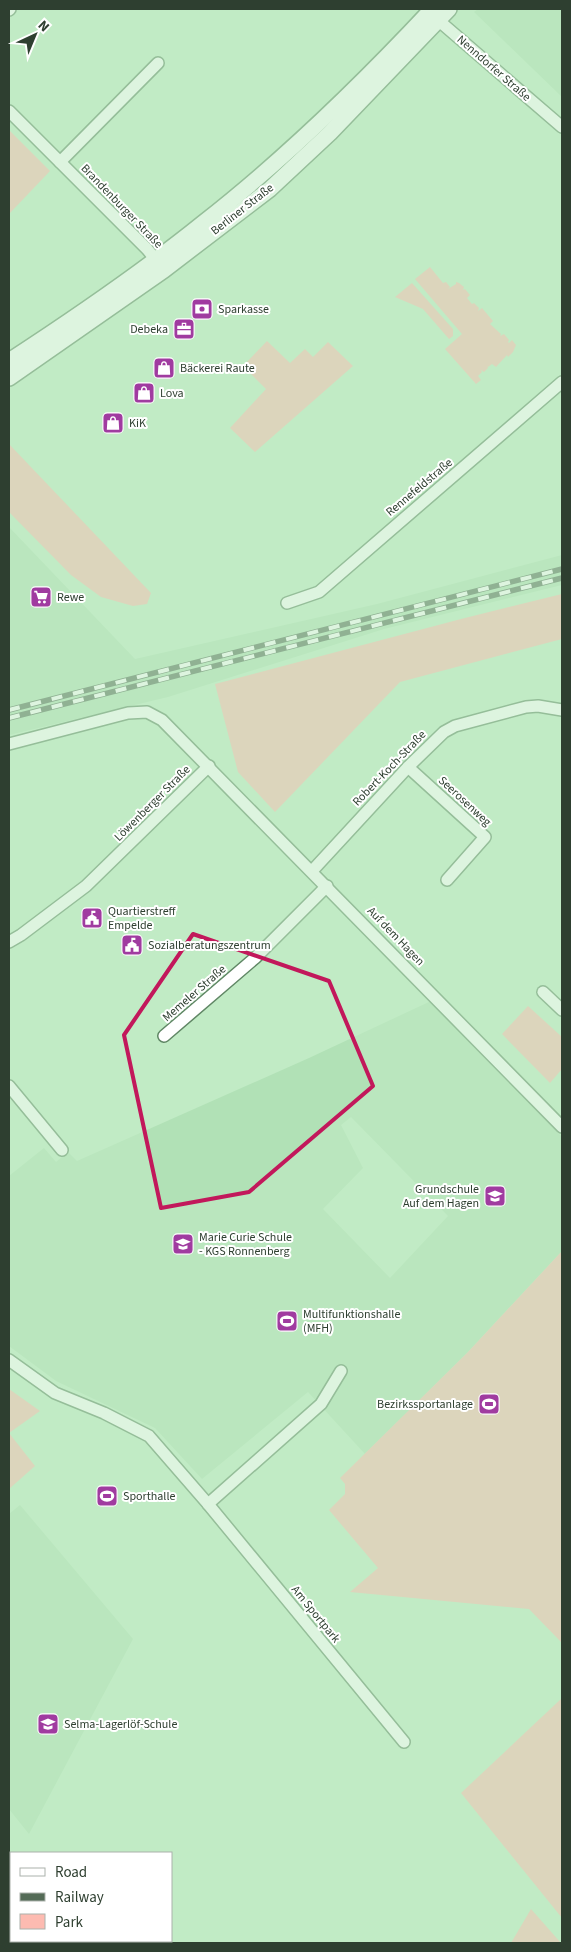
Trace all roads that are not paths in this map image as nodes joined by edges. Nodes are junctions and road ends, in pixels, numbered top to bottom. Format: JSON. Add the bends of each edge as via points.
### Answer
{"nodes":[{"id":1,"x":449,"y":9,"type":"edge"},
{"id":2,"x":431,"y":12,"type":"edge"},
{"id":3,"x":158,"y":62,"type":"dead end"},
{"id":4,"x":9,"y":111,"type":"edge"},
{"id":5,"x":562,"y":128,"type":"edge"},
{"id":6,"x":60,"y":162,"type":"junction"},
{"id":7,"x":159,"y":265,"type":"junction"},
{"id":8,"x":9,"y":361,"type":"edge"},
{"id":9,"x":9,"y":378,"type":"edge"},
{"id":10,"x":562,"y":382,"type":"edge"},
{"id":11,"x":287,"y":603,"type":"dead end"},
{"id":12,"x":562,"y":710,"type":"edge"},
{"id":13,"x":9,"y":744,"type":"edge"},
{"id":14,"x":208,"y":766,"type":"junction"},
{"id":15,"x":408,"y":767,"type":"junction"},
{"id":16,"x":312,"y":871,"type":"junction"},
{"id":17,"x":447,"y":880,"type":"dead end"},
{"id":18,"x":327,"y":886,"type":"junction"},
{"id":19,"x":9,"y":942,"type":"edge"},
{"id":20,"x":543,"y":992,"type":"dead end"},
{"id":21,"x":562,"y":1010,"type":"edge"},
{"id":22,"x":164,"y":1036,"type":"dead end"},
{"id":23,"x":9,"y":1086,"type":"edge"},
{"id":24,"x":562,"y":1127,"type":"edge"},
{"id":25,"x":62,"y":1150,"type":"dead end"},
{"id":26,"x":9,"y":1360,"type":"edge"},
{"id":27,"x":341,"y":1371,"type":"dead end"},
{"id":28,"x":208,"y":1504,"type":"junction"},
{"id":29,"x":404,"y":1742,"type":"dead end"}],
"edges":[{"from":1,"to":2,"type":"street","name":"Berliner Straße"},
{"from":2,"to":5,"type":"street","name":"Nenndorfer Straße"},
{"from":2,"to":7,"type":"street","name":"Berliner Straße","via":[[330,133],[270,189]]},
{"from":3,"to":6,"type":"street"},
{"from":4,"to":6,"type":"street","name":"Brandenburger Straße"},
{"from":6,"to":7,"type":"street","name":"Brandenburger Straße"},
{"from":7,"to":8,"type":"street","name":"Berliner Straße"},
{"from":7,"to":9,"type":"street","name":"Berliner Straße"},
{"from":10,"to":11,"type":"street","name":"Rennefeldstraße","via":[[319,592]]},
{"from":12,"to":15,"type":"street","name":"Robert-Koch-Straße","via":[[526,707],[455,726],[439,736]]},
{"from":13,"to":14,"type":"street","name":"Löwenberger Straße","via":[[128,713],[146,712],[162,720]]},
{"from":14,"to":16,"type":"street","name":"Auf dem Hagen"},
{"from":14,"to":19,"type":"street","name":"Löwenberger Straße","via":[[86,886]]},
{"from":15,"to":16,"type":"street","name":"Robert-Koch-Straße"},
{"from":15,"to":17,"type":"street","name":"Seerosenweg","via":[[485,837]]},
{"from":16,"to":18,"type":"street","name":"Auf dem Hagen"},
{"from":18,"to":22,"type":"street","name":"Memeler Straße","via":[[255,958]]},
{"from":18,"to":24,"type":"street","name":"Auf dem Hagen"},
{"from":20,"to":21,"type":"street"},
{"from":23,"to":25,"type":"street"},
{"from":26,"to":28,"type":"street","name":"Am Sportpark","via":[[55,1393],[149,1436]]},
{"from":27,"to":28,"type":"street","via":[[321,1404]]},
{"from":28,"to":29,"type":"street","name":"Am Sportpark"}]}
